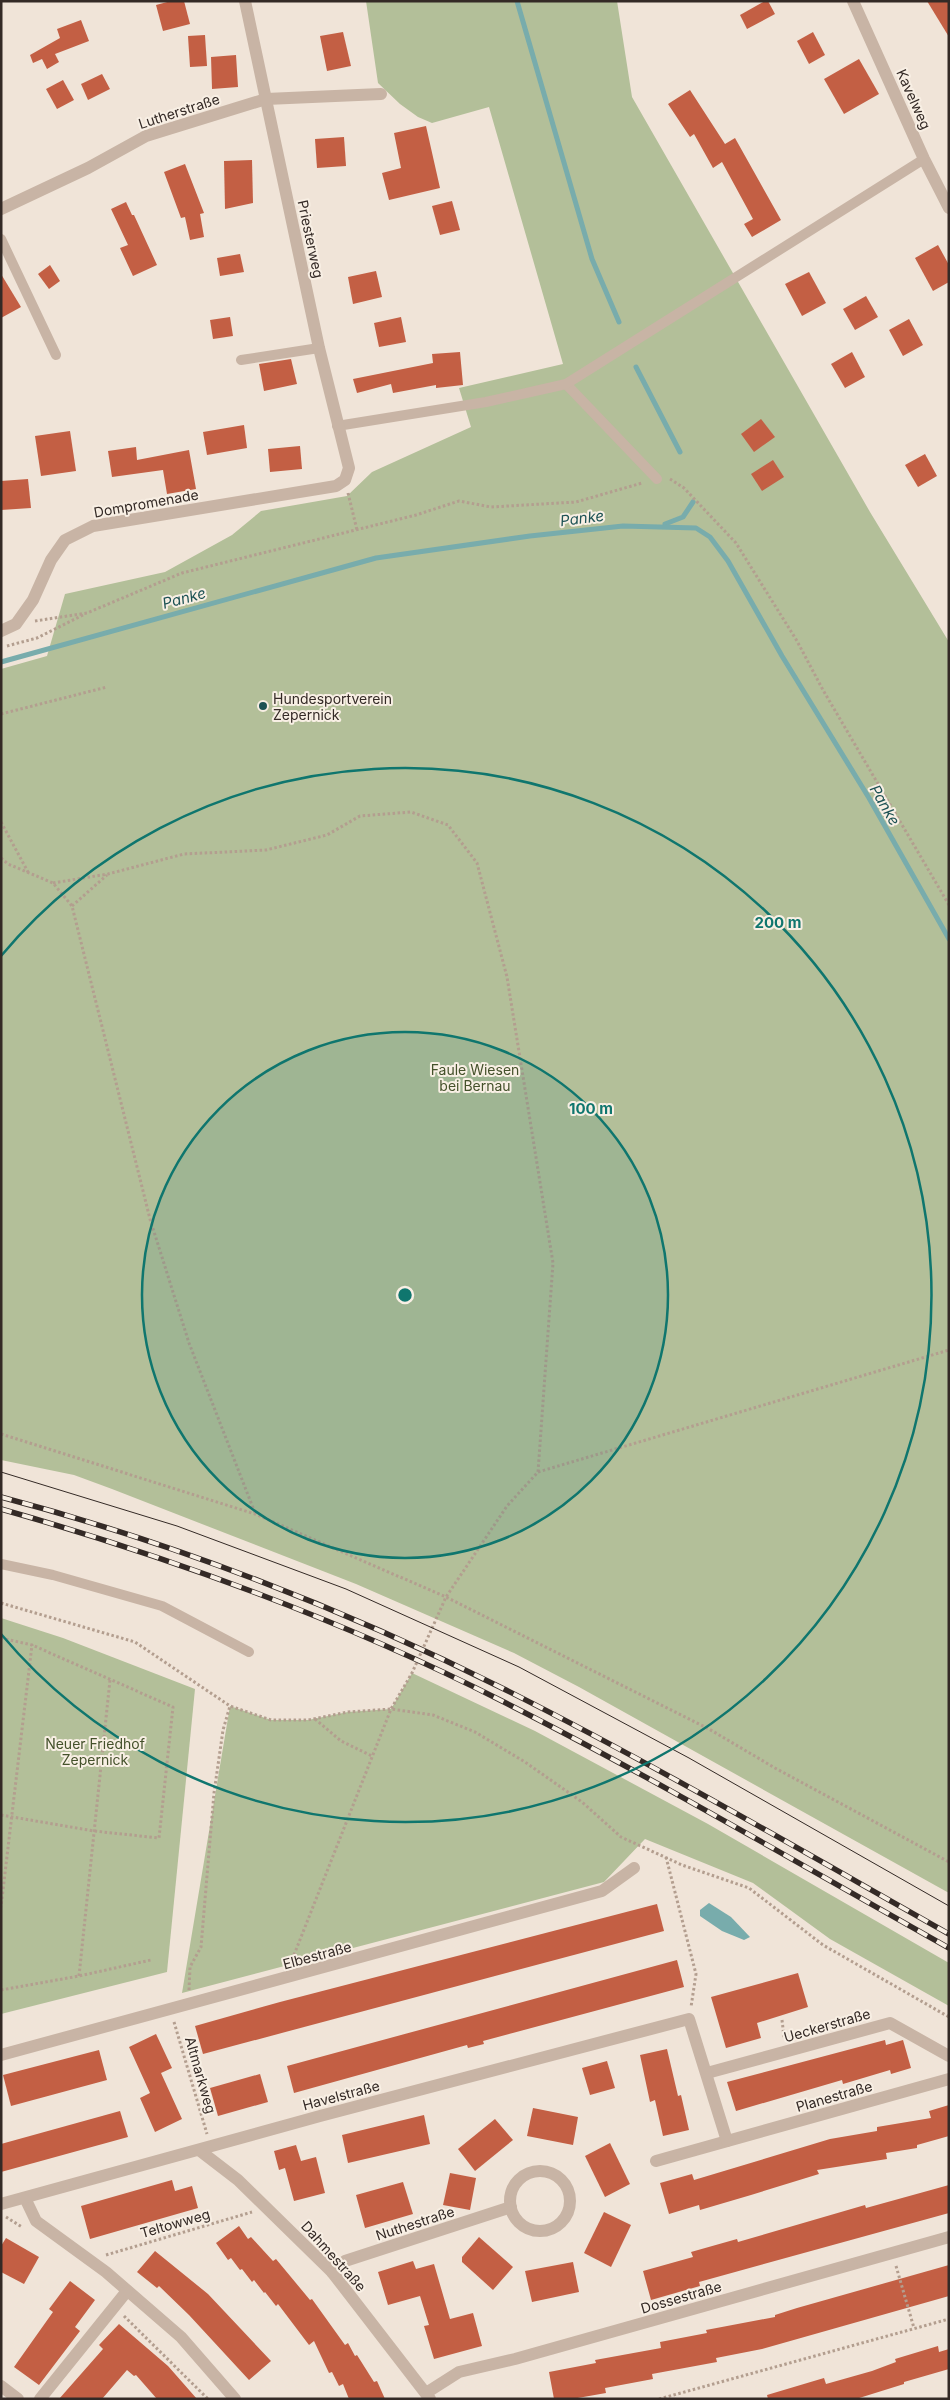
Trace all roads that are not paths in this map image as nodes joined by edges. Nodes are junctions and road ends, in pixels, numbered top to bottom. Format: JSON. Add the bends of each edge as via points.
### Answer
{"nodes":[{"id":1,"x":245,"y":1,"type":"edge"},
{"id":2,"x":853,"y":1,"type":"edge"},
{"id":3,"x":380,"y":94,"type":"dead end"},
{"id":4,"x":266,"y":99,"type":"junction"},
{"id":5,"x":924,"y":159,"type":"junction"},
{"id":6,"x":949,"y":208,"type":"edge"},
{"id":7,"x":1,"y":209,"type":"edge"},
{"id":8,"x":1,"y":239,"type":"edge"},
{"id":9,"x":319,"y":348,"type":"junction"},
{"id":10,"x":56,"y":355,"type":"dead end"},
{"id":11,"x":241,"y":360,"type":"dead end"},
{"id":12,"x":566,"y":384,"type":"junction"},
{"id":13,"x":337,"y":426,"type":"junction"},
{"id":14,"x":656,"y":479,"type":"road end"},
{"id":15,"x":345,"y":480,"type":"joint"},
{"id":16,"x":1,"y":631,"type":"edge"},
{"id":17,"x":1,"y":1564,"type":"edge"},
{"id":18,"x":249,"y":1652,"type":"dead end"},
{"id":19,"x":634,"y":1868,"type":"dead end"},
{"id":20,"x":1,"y":2055,"type":"edge"},
{"id":21,"x":949,"y":2056,"type":"edge"},
{"id":22,"x":707,"y":2073,"type":"junction"},
{"id":23,"x":949,"y":2079,"type":"edge"},
{"id":24,"x":727,"y":2141,"type":"junction"},
{"id":25,"x":205,"y":2148,"type":"junction"},
{"id":26,"x":656,"y":2161,"type":"dead end"},
{"id":27,"x":25,"y":2198,"type":"junction"},
{"id":28,"x":1,"y":2204,"type":"edge"},
{"id":29,"x":511,"y":2207,"type":"junction"},
{"id":30,"x":949,"y":2238,"type":"edge"},
{"id":31,"x":332,"y":2272,"type":"junction"},
{"id":32,"x":127,"y":2291,"type":"junction"},
{"id":33,"x":1,"y":2386,"type":"edge"},
{"id":34,"x":428,"y":2396,"type":"edge"},
{"id":35,"x":230,"y":2397,"type":"edge"},
{"id":36,"x":18,"y":2399,"type":"edge"},
{"id":37,"x":40,"y":2399,"type":"edge"}],
"edges":[{"from":1,"to":4,"type":"street","name":"Priesterweg"},
{"from":2,"to":5,"type":"street","name":"Kavelweg"},
{"from":3,"to":4,"type":"street","name":"Lutherstraße"},
{"from":4,"to":7,"type":"street","name":"Lutherstraße","via":[[146,136],[88,168]]},
{"from":4,"to":9,"type":"street","name":"Priesterweg"},
{"from":5,"to":6,"type":"street","name":"Kavelweg"},
{"from":5,"to":12,"type":"lane"},
{"from":8,"to":10,"type":"lane"},
{"from":9,"to":11,"type":"lane"},
{"from":9,"to":13,"type":"street","name":"Priesterweg"},
{"from":12,"to":13,"type":"lane","via":[[486,402]]},
{"from":12,"to":14,"type":"lane"},
{"from":13,"to":15,"type":"street","name":"Priesterweg","via":[[349,468]]},
{"from":15,"to":16,"type":"street","name":"Dompromenade","via":[[336,486],[93,526],[65,540],[33,600],[16,624]]},
{"from":17,"to":18,"type":"lane","via":[[162,1606]]},
{"from":19,"to":20,"type":"street","name":"Elbestraße","via":[[602,1891]]},
{"from":21,"to":22,"type":"street","name":"Ueckerstraße","via":[[890,2023]]},
{"from":22,"to":24,"type":"street"},
{"from":22,"to":25,"type":"street","name":"Havelstraße","via":[[689,2019]]},
{"from":23,"to":24,"type":"street","name":"Planestraße"},
{"from":24,"to":26,"type":"street","name":"Planestraße"},
{"from":25,"to":27,"type":"street","name":"Havelstraße"},
{"from":25,"to":31,"type":"street","name":"Dahmestraße"},
{"from":27,"to":28,"type":"street","name":"Havelstraße"},
{"from":27,"to":32,"type":"street","via":[[36,2221]]},
{"from":29,"to":29,"type":"street","via":[[520,2224],[528,2229],[546,2231],[555,2228],[568,2214],[570,2195],[559,2178],[550,2173],[529,2173],[514,2187]]},
{"from":29,"to":31,"type":"street","name":"Nuthestraße","via":[[345,2261]]},
{"from":30,"to":34,"type":"street","name":"Dossestraße","via":[[459,2372]]},
{"from":31,"to":34,"type":"street","name":"Dahmestraße"},
{"from":32,"to":35,"type":"street","via":[[181,2337]]},
{"from":32,"to":37,"type":"street"},
{"from":33,"to":36,"type":"street"}]}
